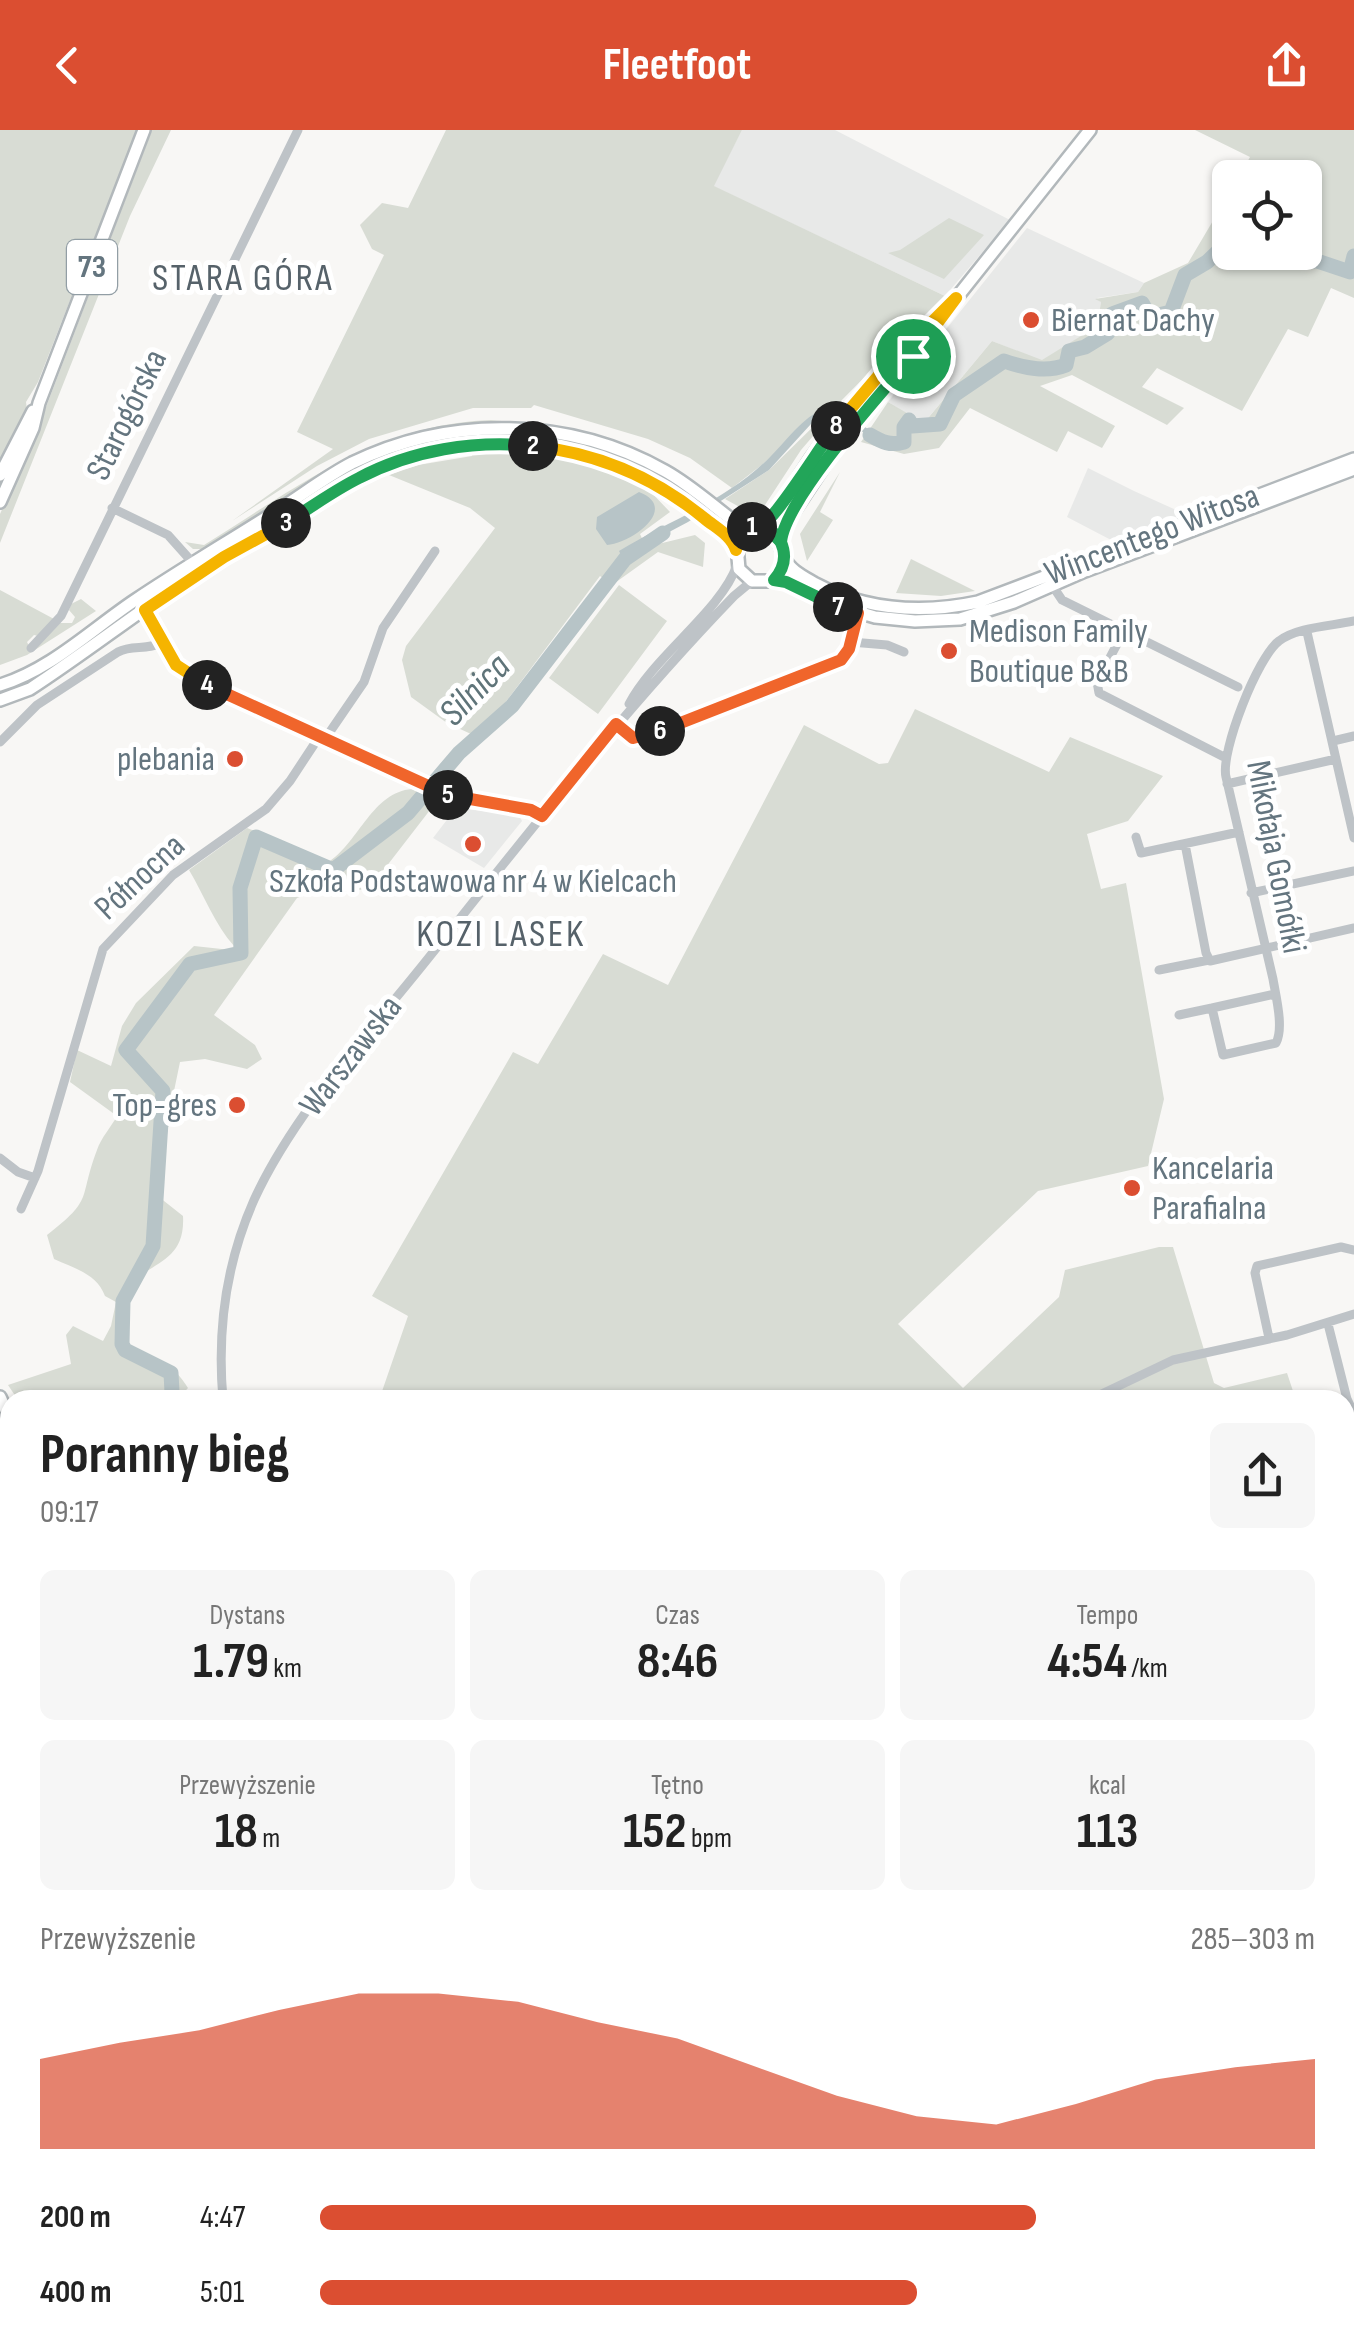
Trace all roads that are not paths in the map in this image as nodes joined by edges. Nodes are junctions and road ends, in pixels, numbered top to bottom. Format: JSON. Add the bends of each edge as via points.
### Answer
{"nodes":[{"id":1,"x":144,"y":130,"type":"edge"},
{"id":2,"x":298,"y":130,"type":"edge"},
{"id":3,"x":1090,"y":130,"type":"edge"},
{"id":4,"x":956,"y":298,"type":"junction"},
{"id":5,"x":38,"y":403,"type":"junction"},
{"id":6,"x":1354,"y":459,"type":"edge"},
{"id":7,"x":1354,"y":469,"type":"edge"},
{"id":8,"x":0,"y":475,"type":"edge"},
{"id":9,"x":0,"y":502,"type":"edge"},
{"id":10,"x":112,"y":508,"type":"junction"},
{"id":11,"x":755,"y":527,"type":"junction"},
{"id":12,"x":781,"y":542,"type":"junction"},
{"id":13,"x":736,"y":550,"type":"junction"},
{"id":14,"x":435,"y":551,"type":"dead end"},
{"id":15,"x":784,"y":558,"type":"junction"},
{"id":16,"x":194,"y":563,"type":"junction"},
{"id":17,"x":737,"y":565,"type":"junction"},
{"id":18,"x":774,"y":580,"type":"junction"},
{"id":19,"x":752,"y":581,"type":"junction"},
{"id":20,"x":1052,"y":585,"type":"junction"},
{"id":21,"x":145,"y":610,"type":"junction"},
{"id":22,"x":858,"y":613,"type":"junction"},
{"id":23,"x":1354,"y":621,"type":"edge"},
{"id":24,"x":1124,"y":631,"type":"junction"},
{"id":25,"x":1307,"y":632,"type":"junction"},
{"id":26,"x":163,"y":642,"type":"junction"},
{"id":27,"x":851,"y":642,"type":"junction"},
{"id":28,"x":30,"y":648,"type":"dead end"},
{"id":29,"x":904,"y":652,"type":"dead end"},
{"id":30,"x":0,"y":682,"type":"edge"},
{"id":31,"x":1238,"y":687,"type":"dead end"},
{"id":32,"x":3,"y":701,"type":"edge"},
{"id":33,"x":625,"y":712,"type":"junction"},
{"id":34,"x":616,"y":724,"type":"junction"},
{"id":35,"x":1354,"y":736,"type":"edge"},
{"id":36,"x":322,"y":738,"type":"junction"},
{"id":37,"x":1332,"y":741,"type":"junction"},
{"id":38,"x":0,"y":742,"type":"edge"},
{"id":39,"x":1224,"y":758,"type":"junction"},
{"id":40,"x":1336,"y":759,"type":"junction"},
{"id":41,"x":1227,"y":784,"type":"junction"},
{"id":42,"x":542,"y":816,"type":"junction"},
{"id":43,"x":1239,"y":832,"type":"junction"},
{"id":44,"x":1136,"y":837,"type":"dead end"},
{"id":45,"x":1354,"y":838,"type":"edge"},
{"id":46,"x":1184,"y":844,"type":"junction"},
{"id":47,"x":1354,"y":871,"type":"edge"},
{"id":48,"x":1252,"y":893,"type":"junction"},
{"id":49,"x":1354,"y":928,"type":"edge"},
{"id":50,"x":1266,"y":949,"type":"junction"},
{"id":51,"x":1208,"y":960,"type":"junction"},
{"id":52,"x":1159,"y":970,"type":"dead end"},
{"id":53,"x":1275,"y":994,"type":"junction"},
{"id":54,"x":1212,"y":1008,"type":"junction"},
{"id":55,"x":1180,"y":1015,"type":"dead end"},
{"id":56,"x":0,"y":1158,"type":"edge"},
{"id":57,"x":35,"y":1178,"type":"junction"},
{"id":58,"x":21,"y":1209,"type":"dead end"},
{"id":59,"x":1354,"y":1250,"type":"edge"},
{"id":60,"x":1354,"y":1314,"type":"edge"},
{"id":61,"x":1328,"y":1324,"type":"junction"},
{"id":62,"x":1269,"y":1338,"type":"junction"},
{"id":63,"x":223,"y":1390,"type":"edge"},
{"id":64,"x":1111,"y":1390,"type":"edge"},
{"id":65,"x":1345,"y":1390,"type":"edge"}],
"edges":[{"from":1,"to":5,"type":"main road","number":"73"},
{"from":2,"to":10,"type":"street","name":"Starogórska"},
{"from":3,"to":4,"type":"main road"},
{"from":4,"to":11,"type":"main road","via":[[854,403],[773,518]]},
{"from":4,"to":12,"type":"main road","via":[[846,436],[786,522]]},
{"from":5,"to":8,"type":"main road","number":"73"},
{"from":5,"to":9,"type":"main road","number":"73","via":[[34,428]]},
{"from":6,"to":15,"type":"main road","name":"Wincentego Witosa","via":[[959,606],[916,609],[855,600],[790,568]]},
{"from":7,"to":20,"type":"main road","name":"Wincentego Witosa"},
{"from":10,"to":16,"type":"street","name":"Starogórska","via":[[168,535]]},
{"from":10,"to":28,"type":"street","name":"Starogórska","via":[[62,616]]},
{"from":11,"to":12,"type":"main road"},
{"from":11,"to":13,"type":"main road","via":[[740,536]]},
{"from":11,"to":16,"type":"main road","via":[[739,525],[648,462],[590,440],[528,429],[465,430],[407,442],[351,464]]},
{"from":12,"to":15,"type":"main road"},
{"from":13,"to":17,"type":"main road"},
{"from":13,"to":21,"type":"main road","via":[[690,507],[630,471],[574,453],[512,444],[436,451],[359,478]]},
{"from":14,"to":36,"type":"street","name":"Północna","via":[[383,628],[364,682]]},
{"from":15,"to":18,"type":"main road"},
{"from":16,"to":30,"type":"main road","via":[[24,677]]},
{"from":17,"to":19,"type":"main road"},
{"from":17,"to":33,"type":"street","name":"Warszawska"},
{"from":18,"to":19,"type":"main road"},
{"from":18,"to":22,"type":"main road","name":"Wincentego Witosa"},
{"from":19,"to":33,"type":"street","name":"Warszawska"},
{"from":20,"to":22,"type":"main road","name":"Wincentego Witosa","via":[[960,619]]},
{"from":20,"to":24,"type":"street","via":[[1062,600]]},
{"from":21,"to":26,"type":"street"},
{"from":21,"to":32,"type":"main road"},
{"from":22,"to":27,"type":"street"},
{"from":23,"to":25,"type":"street","name":"Mikołaja Gomółki"},
{"from":24,"to":31,"type":"street"},
{"from":24,"to":39,"type":"street","via":[[1097,682],[1099,694]]},
{"from":25,"to":37,"type":"street"},
{"from":25,"to":39,"type":"street","name":"Mikołaja Gomółki","via":[[1284,637],[1268,652]]},
{"from":26,"to":36,"type":"street","via":[[188,676]]},
{"from":26,"to":38,"type":"street","via":[[114,654],[37,705]]},
{"from":27,"to":29,"type":"street"},
{"from":27,"to":34,"type":"street","via":[[837,662],[641,738]]},
{"from":33,"to":34,"type":"street","name":"Warszawska"},
{"from":34,"to":42,"type":"street","name":"Warszawska"},
{"from":35,"to":37,"type":"street"},
{"from":36,"to":42,"type":"street","via":[[438,792]]},
{"from":36,"to":57,"type":"street","name":"Północna","via":[[266,809],[173,875],[103,950]]},
{"from":37,"to":40,"type":"street"},
{"from":39,"to":41,"type":"street","name":"Mikołaja Gomółki"},
{"from":40,"to":41,"type":"street"},
{"from":40,"to":45,"type":"street"},
{"from":41,"to":43,"type":"street","name":"Mikołaja Gomółki"},
{"from":42,"to":63,"type":"street","name":"Warszawska","via":[[300,1122],[268,1172],[243,1226],[227,1287]]},
{"from":43,"to":46,"type":"street"},
{"from":43,"to":48,"type":"street","name":"Mikołaja Gomółki"},
{"from":44,"to":46,"type":"street","via":[[1142,853]]},
{"from":46,"to":51,"type":"street"},
{"from":47,"to":48,"type":"street"},
{"from":48,"to":50,"type":"street","name":"Mikołaja Gomółki"},
{"from":49,"to":50,"type":"street"},
{"from":50,"to":51,"type":"street"},
{"from":50,"to":53,"type":"street","name":"Mikołaja Gomółki"},
{"from":51,"to":52,"type":"street"},
{"from":53,"to":54,"type":"street","name":"Mikołaja Gomółki"},
{"from":53,"to":54,"type":"street","name":"Mikołaja Gomółki","via":[[1278,1042],[1223,1055]]},
{"from":54,"to":55,"type":"street","name":"Mikołaja Gomółki"},
{"from":56,"to":57,"type":"street"},
{"from":57,"to":58,"type":"street","name":"Północna"},
{"from":59,"to":62,"type":"street","via":[[1341,1247],[1257,1266]]},
{"from":60,"to":61,"type":"street"},
{"from":61,"to":62,"type":"street"},
{"from":61,"to":65,"type":"street"},
{"from":62,"to":64,"type":"street","via":[[1173,1360]]}]}
